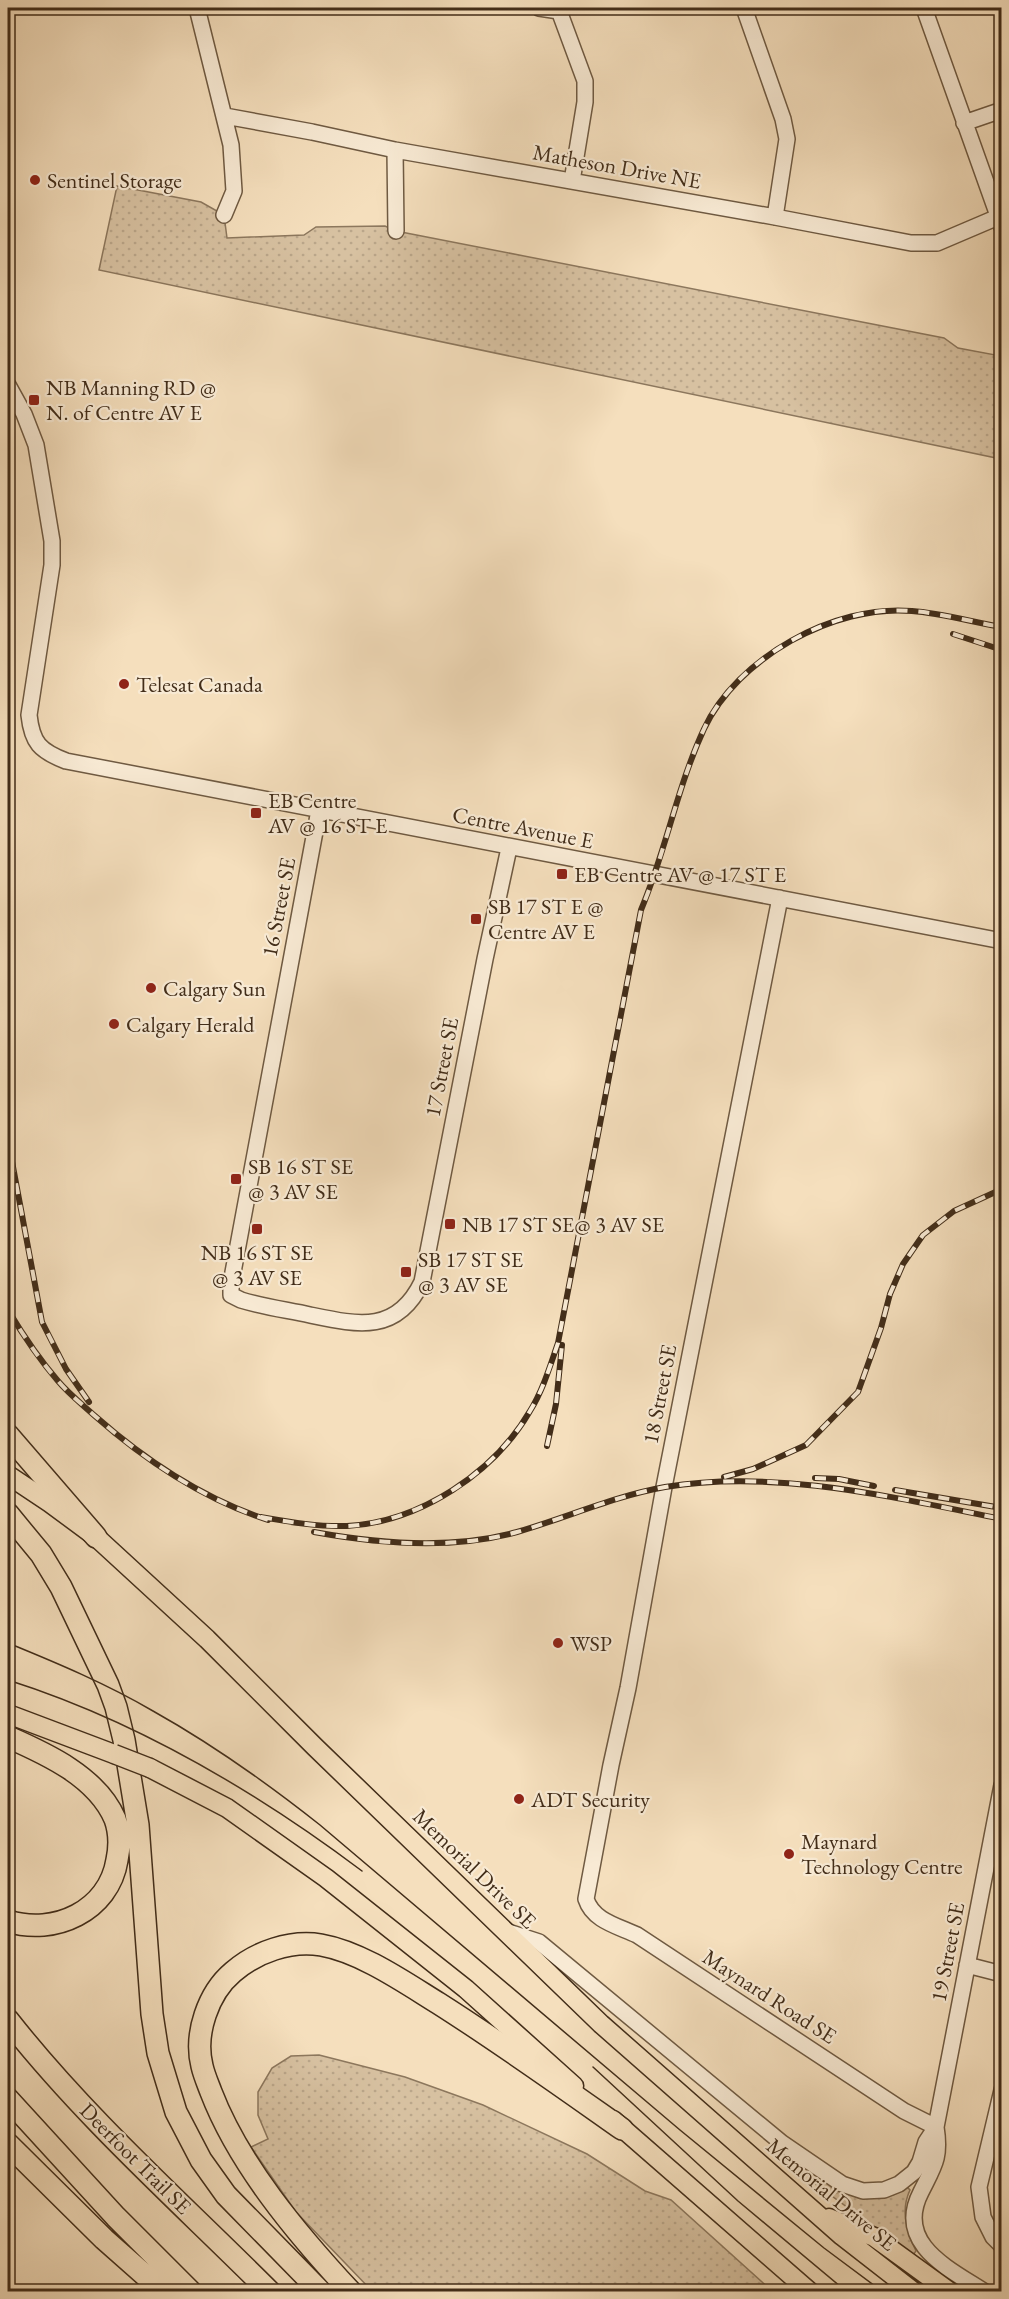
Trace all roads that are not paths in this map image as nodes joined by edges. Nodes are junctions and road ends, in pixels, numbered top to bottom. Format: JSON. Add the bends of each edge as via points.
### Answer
{"nodes":[{"id":1,"x":197,"y":8,"type":"edge"},
{"id":2,"x":539,"y":8,"type":"edge"},
{"id":3,"x":744,"y":8,"type":"edge"},
{"id":4,"x":924,"y":8,"type":"edge"},
{"id":5,"x":559,"y":9,"type":"edge"},
{"id":6,"x":1002,"y":110,"type":"edge"},
{"id":7,"x":225,"y":116,"type":"junction"},
{"id":8,"x":964,"y":123,"type":"junction"},
{"id":9,"x":395,"y":150,"type":"junction"},
{"id":10,"x":572,"y":181,"type":"junction"},
{"id":11,"x":224,"y":215,"type":"dead end"},
{"id":12,"x":775,"y":217,"type":"junction"},
{"id":13,"x":1000,"y":222,"type":"edge"},
{"id":14,"x":396,"y":231,"type":"dead end"},
{"id":15,"x":8,"y":385,"type":"edge"},
{"id":16,"x":320,"y":810,"type":"junction"},
{"id":17,"x":509,"y":848,"type":"junction"},
{"id":18,"x":780,"y":898,"type":"junction"},
{"id":19,"x":1002,"y":941,"type":"edge"},
{"id":20,"x":416,"y":1294,"type":"joint"},
{"id":21,"x":8,"y":1435,"type":"edge"},
{"id":22,"x":8,"y":1475,"type":"edge"},
{"id":23,"x":8,"y":1514,"type":"edge"},
{"id":24,"x":96,"y":1537,"type":"junction"},
{"id":25,"x":8,"y":1714,"type":"edge"},
{"id":26,"x":8,"y":1737,"type":"edge"},
{"id":27,"x":1002,"y":1785,"type":"edge"},
{"id":28,"x":586,"y":1899,"type":"joint"},
{"id":29,"x":8,"y":1921,"type":"edge"},
{"id":30,"x":505,"y":1930,"type":"junction"},
{"id":31,"x":967,"y":1965,"type":"junction"},
{"id":32,"x":1002,"y":1974,"type":"edge"},
{"id":33,"x":8,"y":2020,"type":"edge"},
{"id":34,"x":1002,"y":2090,"type":"edge"},
{"id":35,"x":8,"y":2099,"type":"edge"},
{"id":36,"x":936,"y":2127,"type":"junction"},
{"id":37,"x":622,"y":2129,"type":"junction"},
{"id":38,"x":8,"y":2144,"type":"edge"},
{"id":39,"x":812,"y":2211,"type":"junction"},
{"id":40,"x":1002,"y":2246,"type":"edge"},
{"id":41,"x":164,"y":2292,"type":"edge"},
{"id":42,"x":191,"y":2292,"type":"edge"},
{"id":43,"x":270,"y":2292,"type":"edge"},
{"id":44,"x":321,"y":2292,"type":"edge"},
{"id":45,"x":351,"y":2292,"type":"edge"},
{"id":46,"x":810,"y":2292,"type":"edge"},
{"id":47,"x":914,"y":2292,"type":"edge"},
{"id":48,"x":950,"y":2292,"type":"edge"},
{"id":49,"x":985,"y":2292,"type":"edge"}],
"edges":[{"from":1,"to":7,"type":"street"},
{"from":2,"to":5,"type":"street"},
{"from":3,"to":12,"type":"street","via":[[787,139]]},
{"from":4,"to":8,"type":"street"},
{"from":5,"to":10,"type":"street","via":[[585,81]]},
{"from":6,"to":8,"type":"street"},
{"from":7,"to":9,"type":"street","name":"Matheson Drive NE"},
{"from":7,"to":11,"type":"street","via":[[234,191]]},
{"from":8,"to":13,"type":"street"},
{"from":9,"to":10,"type":"street","name":"Matheson Drive NE"},
{"from":9,"to":14,"type":"street"},
{"from":10,"to":12,"type":"street","name":"Matheson Drive NE"},
{"from":12,"to":13,"type":"street","name":"Matheson Drive NE","via":[[911,243],[937,243]]},
{"from":15,"to":16,"type":"street","name":"Centre Avenue E","via":[[34,438],[52,541],[52,565],[29,715],[39,747],[66,761]]},
{"from":16,"to":17,"type":"street","name":"Centre Avenue E"},
{"from":16,"to":20,"type":"street","name":"16 Street SE","via":[[231,1295],[264,1306],[372,1324],[405,1308]]},
{"from":17,"to":18,"type":"street","name":"Centre Avenue E"},
{"from":17,"to":20,"type":"street","name":"17 Street SE","via":[[426,1268]]},
{"from":18,"to":19,"type":"street","name":"Centre Avenue E"},
{"from":18,"to":28,"type":"street","name":"18 Street SE"},
{"from":21,"to":24,"type":"highway"},
{"from":22,"to":24,"type":"main road","name":"Memorial Drive SE"},
{"from":23,"to":44,"type":"highway","via":[[41,1554],[61,1587],[116,1707],[138,1825],[152,2014],[158,2053],[176,2112],[201,2160],[226,2195]]},
{"from":24,"to":30,"type":"main road","name":"Memorial Drive SE","via":[[207,1639]]},
{"from":25,"to":37,"type":"main road","bridge":true,"via":[[150,1768],[227,1808],[326,1878],[466,1989]]},
{"from":26,"to":29,"type":"highway","via":[[56,1761],[98,1792],[120,1837],[116,1866],[104,1893],[94,1904],[57,1923],[33,1927]]},
{"from":27,"to":31,"type":"street","name":"19 Street SE"},
{"from":28,"to":36,"type":"street","name":"Maynard Road SE","via":[[590,1911],[599,1918],[638,1935],[904,2111]]},
{"from":30,"to":36,"type":"street","via":[[539,1942],[782,2143],[842,2184],[863,2191],[884,2190],[899,2184],[914,2172]]},
{"from":30,"to":39,"type":"main road","name":"Memorial Drive SE","via":[[601,2024]]},
{"from":31,"to":32,"type":"street"},
{"from":31,"to":36,"type":"street","name":"19 Street SE"},
{"from":33,"to":43,"type":"highway","name":"Deerfoot Trail SE","via":[[115,2141]]},
{"from":34,"to":40,"type":"street","via":[[979,2187],[983,2217]]},
{"from":35,"to":42,"type":"highway"},
{"from":36,"to":49,"type":"street","via":[[939,2146],[914,2213],[916,2231],[923,2248]]},
{"from":37,"to":45,"type":"highway","via":[[388,1971],[320,1945],[291,1945],[246,1962],[217,1987],[201,2025],[201,2065],[250,2168],[321,2260]]},
{"from":37,"to":46,"type":"main road"},
{"from":38,"to":41,"type":"highway"},
{"from":39,"to":47,"type":"main road","name":"Memorial Drive SE"},
{"from":39,"to":48,"type":"main road","via":[[874,2237]]}]}
